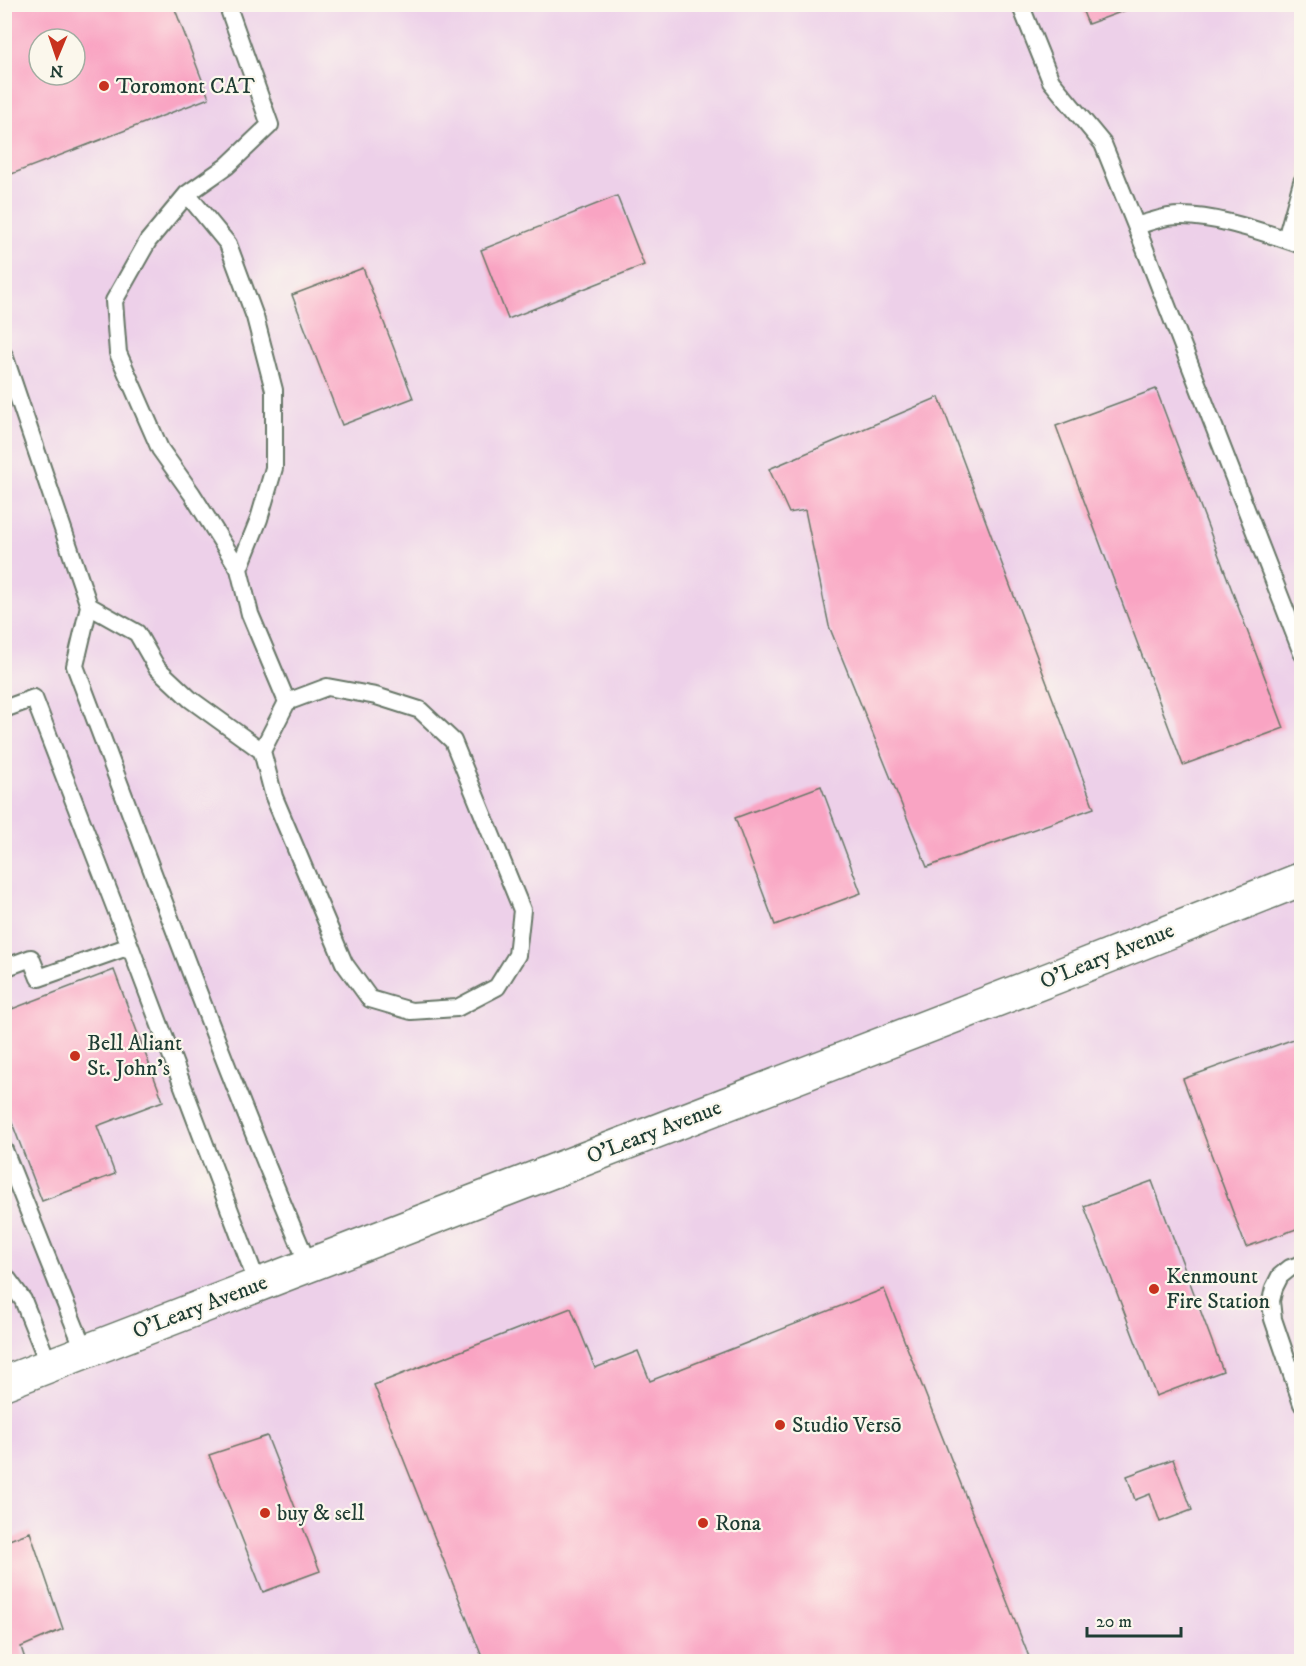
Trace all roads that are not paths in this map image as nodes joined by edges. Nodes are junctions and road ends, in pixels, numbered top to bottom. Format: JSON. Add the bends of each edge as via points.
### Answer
{"nodes":[{"id":1,"x":227,"y":4,"type":"edge"},
{"id":2,"x":1020,"y":4,"type":"edge"},
{"id":3,"x":1302,"y":182,"type":"edge"},
{"id":4,"x":187,"y":194,"type":"junction"},
{"id":5,"x":1136,"y":226,"type":"junction"},
{"id":6,"x":1294,"y":242,"type":"edge"},
{"id":7,"x":4,"y":355,"type":"edge"},
{"id":8,"x":239,"y":569,"type":"junction"},
{"id":9,"x":89,"y":606,"type":"junction"},
{"id":10,"x":1302,"y":653,"type":"edge"},
{"id":11,"x":287,"y":702,"type":"junction"},
{"id":12,"x":4,"y":710,"type":"edge"},
{"id":13,"x":262,"y":751,"type":"junction"},
{"id":14,"x":1302,"y":879,"type":"edge"},
{"id":15,"x":130,"y":946,"type":"junction"},
{"id":16,"x":4,"y":968,"type":"edge"},
{"id":17,"x":4,"y":1150,"type":"edge"},
{"id":18,"x":1302,"y":1264,"type":"edge"},
{"id":19,"x":309,"y":1266,"type":"junction"},
{"id":20,"x":4,"y":1274,"type":"edge"},
{"id":21,"x":258,"y":1286,"type":"junction"},
{"id":22,"x":85,"y":1352,"type":"junction"},
{"id":23,"x":49,"y":1365,"type":"junction"},
{"id":24,"x":4,"y":1383,"type":"edge"},
{"id":25,"x":1302,"y":1404,"type":"edge"}],
"edges":[{"from":1,"to":4,"type":"lane","via":[[270,124],[227,166]]},
{"from":2,"to":5,"type":"lane","via":[[1051,81],[1103,144]]},
{"from":3,"to":6,"type":"lane"},
{"from":4,"to":8,"type":"lane","via":[[228,244],[255,317],[274,390],[274,468]]},
{"from":4,"to":8,"type":"lane","via":[[148,241],[114,301],[118,353],[160,448]]},
{"from":5,"to":6,"type":"lane","via":[[1169,216],[1204,217]]},
{"from":5,"to":10,"type":"lane"},
{"from":7,"to":9,"type":"lane"},
{"from":8,"to":11,"type":"lane","via":[[250,614]]},
{"from":9,"to":13,"type":"lane","via":[[137,633],[157,668],[190,699]]},
{"from":9,"to":19,"type":"lane","via":[[75,666],[227,1069]]},
{"from":11,"to":13,"type":"lane"},
{"from":11,"to":13,"type":"lane","via":[[327,687],[376,696],[420,710],[453,741],[522,909],[517,955],[497,987],[457,1008],[411,1011],[370,999],[344,963],[274,797]]},
{"from":12,"to":15,"type":"lane","via":[[34,698]]},
{"from":14,"to":19,"type":"street","name":"O'Leary Avenue"},
{"from":15,"to":16,"type":"lane","via":[[39,978],[31,958]]},
{"from":15,"to":21,"type":"lane"},
{"from":17,"to":22,"type":"lane"},
{"from":18,"to":25,"type":"lane","via":[[1280,1276],[1271,1301],[1273,1319]]},
{"from":19,"to":21,"type":"street","name":"O'Leary Avenue"},
{"from":20,"to":23,"type":"lane","via":[[22,1300]]},
{"from":21,"to":22,"type":"street","name":"O'Leary Avenue"},
{"from":22,"to":23,"type":"street","name":"O'Leary Avenue"},
{"from":23,"to":24,"type":"street","name":"O'Leary Avenue"}]}
